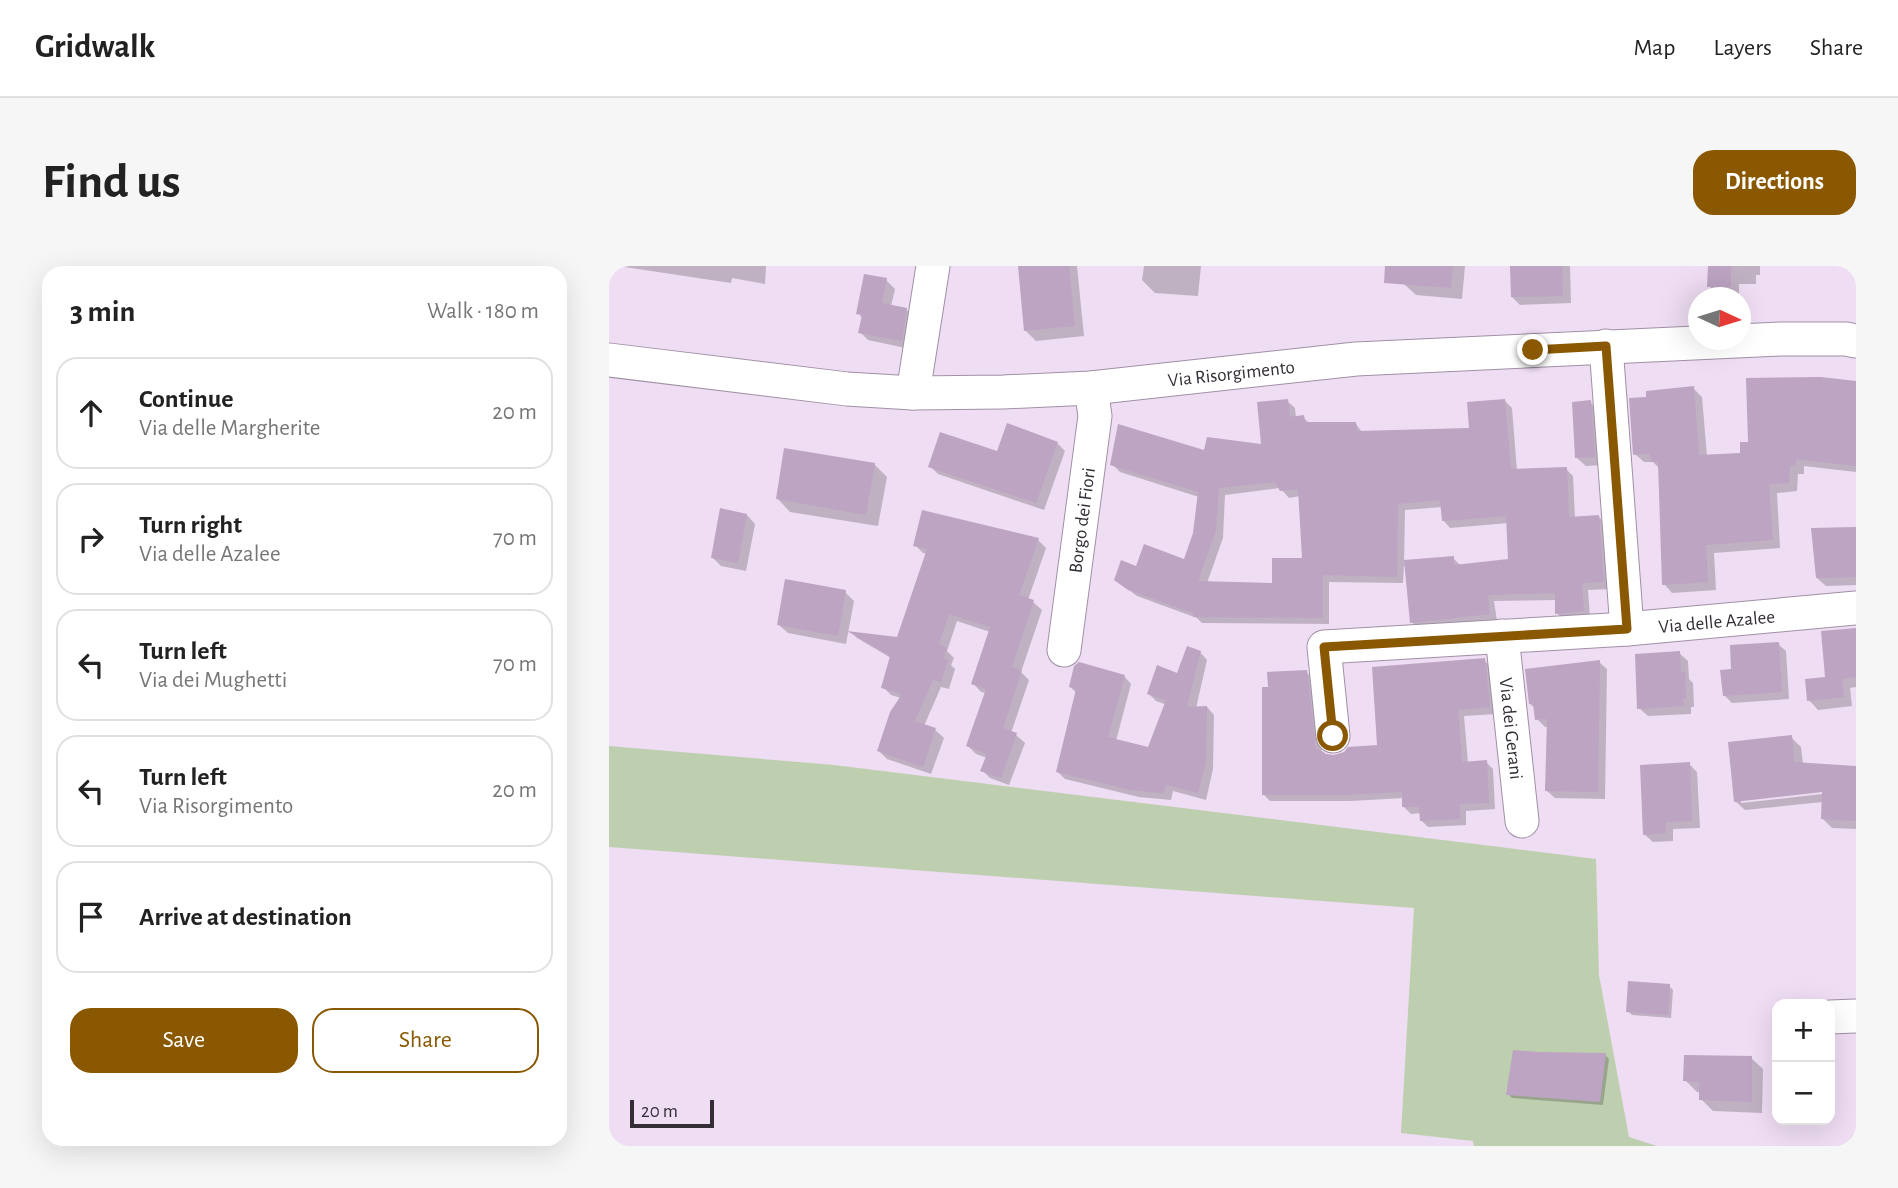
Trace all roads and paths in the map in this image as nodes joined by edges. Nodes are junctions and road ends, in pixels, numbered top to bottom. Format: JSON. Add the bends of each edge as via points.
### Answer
{"nodes":[{"id":1,"x":933,"y":266,"type":"edge"},
{"id":2,"x":1856,"y":341,"type":"edge"},
{"id":3,"x":1606,"y":346,"type":"junction"},
{"id":4,"x":609,"y":360,"type":"edge"},
{"id":5,"x":1091,"y":388,"type":"junction"},
{"id":6,"x":913,"y":393,"type":"junction"},
{"id":7,"x":1856,"y":608,"type":"edge"},
{"id":8,"x":1627,"y":629,"type":"junction"},
{"id":9,"x":1502,"y":636,"type":"junction"},
{"id":10,"x":1064,"y":650,"type":"dead end"},
{"id":11,"x":1333,"y":736,"type":"dead end"},
{"id":12,"x":1522,"y":821,"type":"dead end"},
{"id":13,"x":1856,"y":1016,"type":"edge"},
{"id":14,"x":1835,"y":1017,"type":"edge"}],
"edges":[{"from":1,"to":6,"type":"street"},
{"from":2,"to":3,"type":"street","name":"Via Risorgimento"},
{"from":3,"to":5,"type":"street","name":"Via Risorgimento","via":[[1356,359]]},
{"from":3,"to":8,"type":"street"},
{"from":4,"to":6,"type":"street","name":"Via Risorgimento","via":[[847,390]]},
{"from":5,"to":6,"type":"street","name":"Via Risorgimento"},
{"from":5,"to":10,"type":"street","name":"Borgo dei Fiori","via":[[1095,416]]},
{"from":7,"to":8,"type":"street","name":"Via delle Azalee"},
{"from":8,"to":9,"type":"street","name":"Via delle Azalee"},
{"from":9,"to":11,"type":"street","name":"Via delle Azalee","via":[[1324,647]]},
{"from":9,"to":12,"type":"street","name":"Via dei Gerani"},
{"from":13,"to":14,"type":"street"}]}
